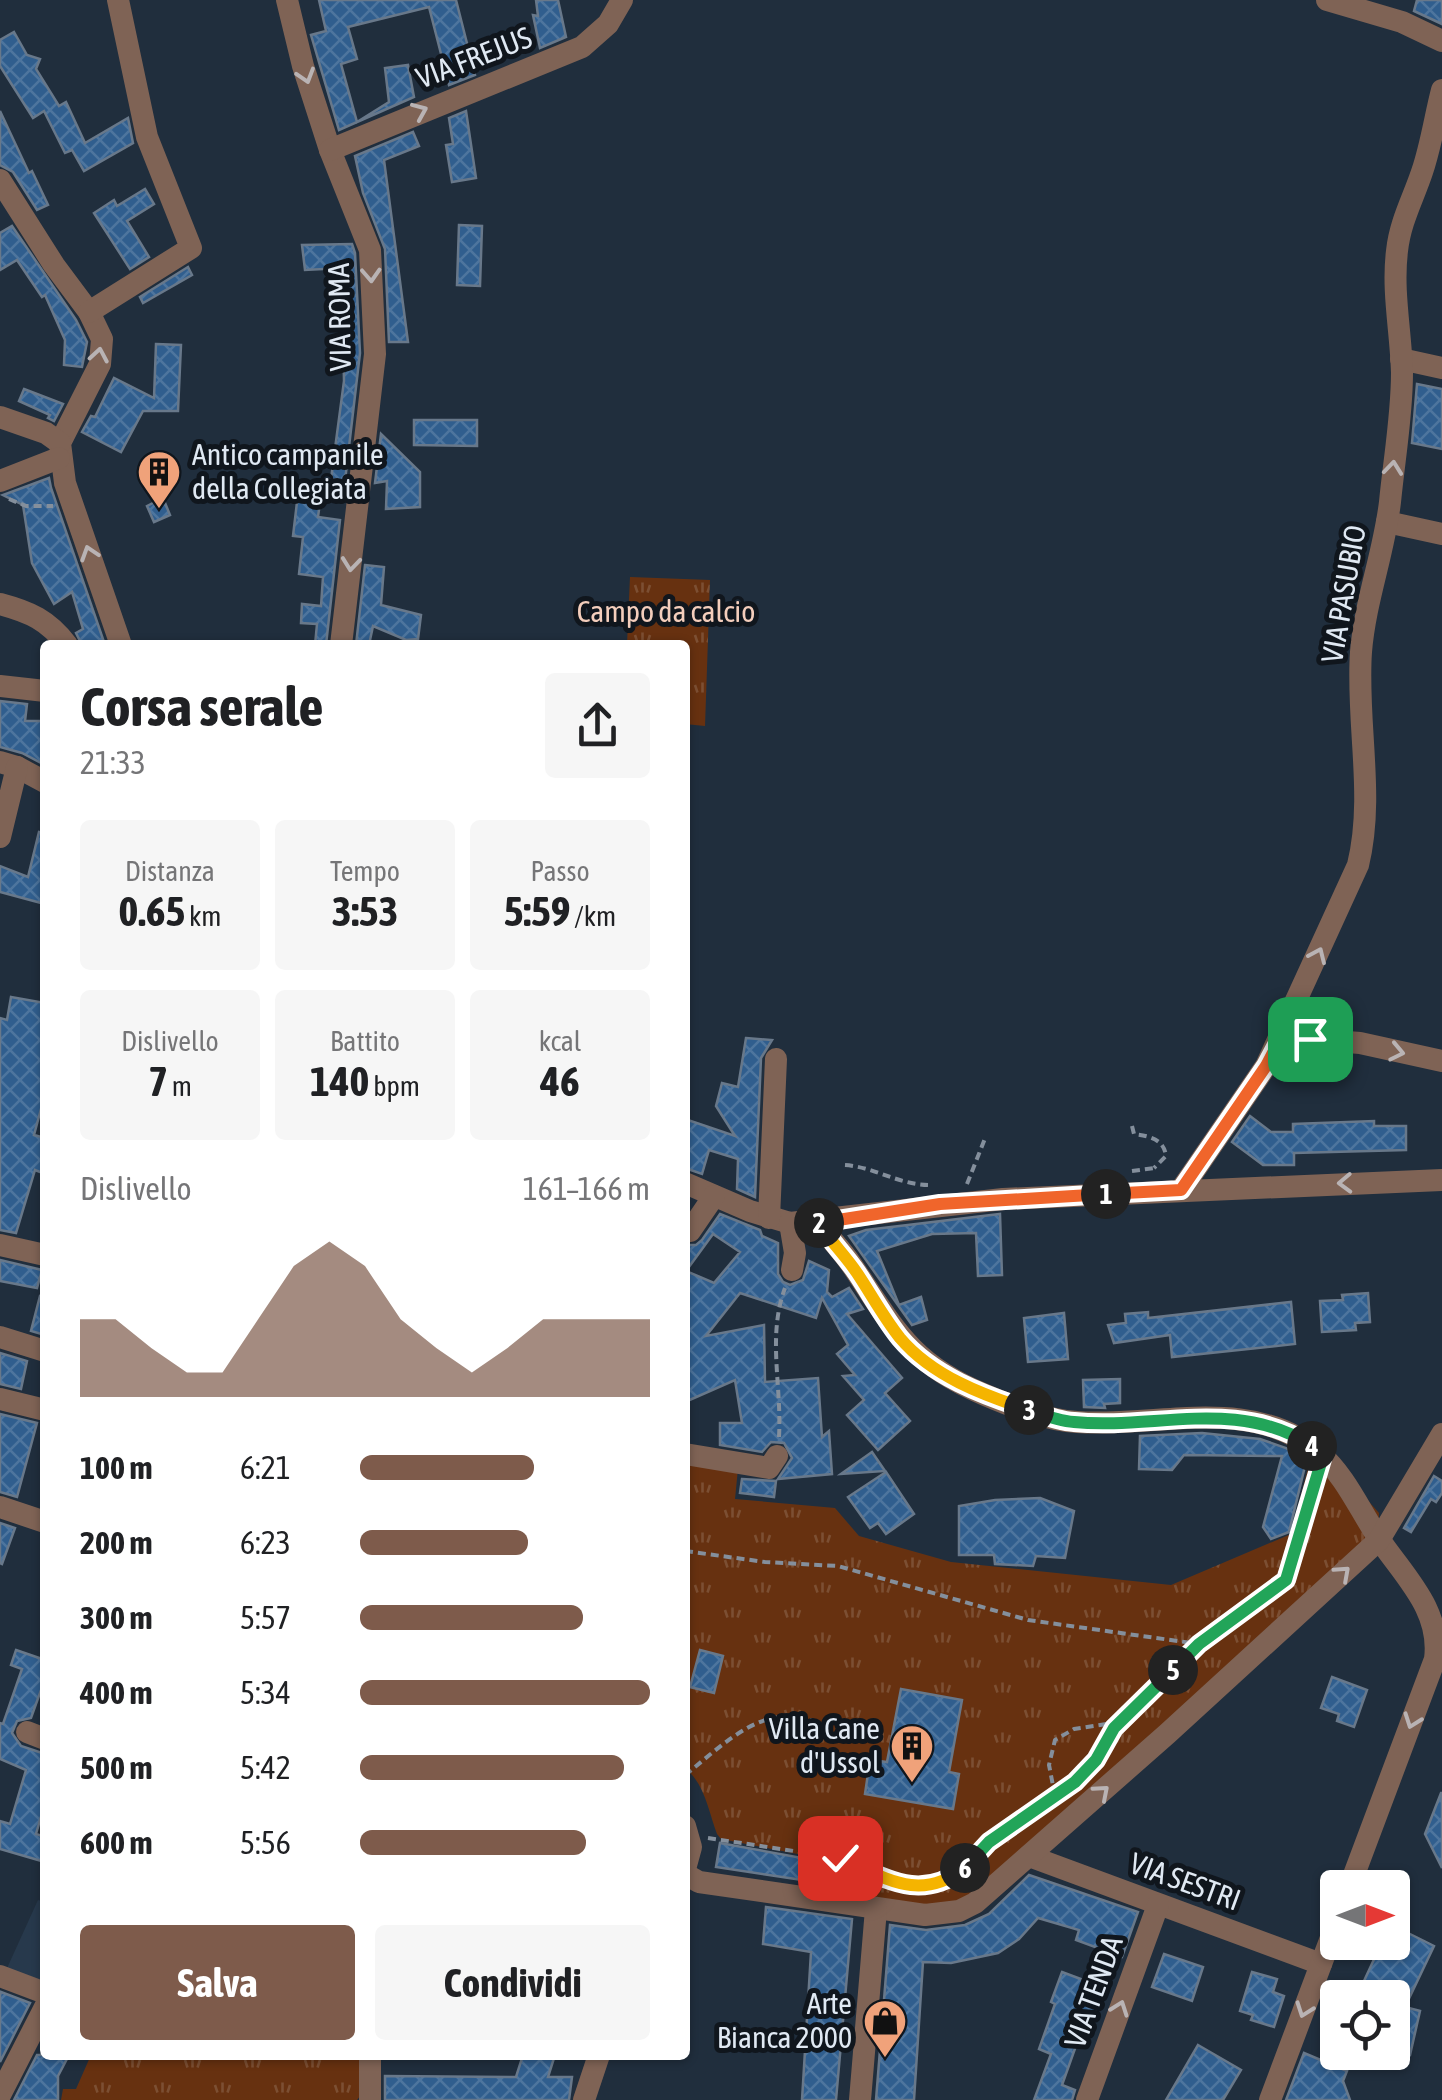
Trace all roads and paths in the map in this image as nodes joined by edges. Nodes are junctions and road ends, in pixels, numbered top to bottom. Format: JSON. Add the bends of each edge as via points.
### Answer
{"nodes":[{"id":1,"x":118,"y":0,"type":"edge"},
{"id":2,"x":286,"y":0,"type":"edge"},
{"id":3,"x":622,"y":0,"type":"edge"},
{"id":4,"x":1327,"y":0,"type":"edge"},
{"id":5,"x":1442,"y":41,"type":"edge"},
{"id":6,"x":1442,"y":90,"type":"edge"},
{"id":7,"x":330,"y":150,"type":"junction"},
{"id":8,"x":1432,"y":174,"type":"edge"},
{"id":9,"x":0,"y":180,"type":"edge"},
{"id":10,"x":89,"y":312,"type":"junction"},
{"id":11,"x":1401,"y":360,"type":"junction"},
{"id":12,"x":1442,"y":368,"type":"edge"},
{"id":13,"x":0,"y":417,"type":"edge"},
{"id":14,"x":60,"y":451,"type":"junction"},
{"id":15,"x":0,"y":481,"type":"edge"},
{"id":16,"x":0,"y":494,"type":"edge"},
{"id":17,"x":72,"y":501,"type":"junction"},
{"id":18,"x":1388,"y":522,"type":"junction"},
{"id":19,"x":1442,"y":534,"type":"edge"},
{"id":20,"x":0,"y":604,"type":"edge"},
{"id":21,"x":62,"y":640,"type":"edge"},
{"id":22,"x":119,"y":640,"type":"edge"},
{"id":23,"x":342,"y":640,"type":"edge"},
{"id":24,"x":0,"y":686,"type":"edge"},
{"id":25,"x":40,"y":690,"type":"edge"},
{"id":26,"x":8,"y":764,"type":"edge"},
{"id":27,"x":40,"y":780,"type":"edge"},
{"id":28,"x":0,"y":837,"type":"edge"},
{"id":29,"x":1284,"y":1032,"type":"junction"},
{"id":30,"x":776,"y":1059,"type":"dead end"},
{"id":31,"x":1442,"y":1061,"type":"edge"},
{"id":32,"x":1132,"y":1126,"type":"dead end"},
{"id":33,"x":986,"y":1136,"type":"dead end"},
{"id":34,"x":1154,"y":1168,"type":"dead end"},
{"id":35,"x":1442,"y":1180,"type":"edge"},
{"id":36,"x":967,"y":1184,"type":"dead end"},
{"id":37,"x":690,"y":1185,"type":"edge"},
{"id":38,"x":1181,"y":1190,"type":"junction"},
{"id":39,"x":714,"y":1196,"type":"junction"},
{"id":40,"x":779,"y":1220,"type":"junction"},
{"id":41,"x":818,"y":1222,"type":"junction"},
{"id":42,"x":690,"y":1232,"type":"dead end"},
{"id":43,"x":0,"y":1245,"type":"edge"},
{"id":44,"x":40,"y":1254,"type":"edge"},
{"id":45,"x":792,"y":1270,"type":"joint"},
{"id":46,"x":0,"y":1337,"type":"edge"},
{"id":47,"x":40,"y":1349,"type":"edge"},
{"id":48,"x":0,"y":1398,"type":"edge"},
{"id":49,"x":40,"y":1409,"type":"edge"},
{"id":50,"x":1439,"y":1445,"type":"edge"},
{"id":51,"x":690,"y":1455,"type":"edge"},
{"id":52,"x":778,"y":1456,"type":"joint"},
{"id":53,"x":1323,"y":1456,"type":"junction"},
{"id":54,"x":0,"y":1507,"type":"edge"},
{"id":55,"x":40,"y":1520,"type":"edge"},
{"id":56,"x":1379,"y":1540,"type":"junction"},
{"id":57,"x":690,"y":1553,"type":"edge"},
{"id":58,"x":1199,"y":1644,"type":"junction"},
{"id":59,"x":1120,"y":1722,"type":"junction"},
{"id":60,"x":822,"y":1724,"type":"dead end"},
{"id":61,"x":690,"y":1771,"type":"edge"},
{"id":62,"x":1055,"y":1796,"type":"junction"},
{"id":63,"x":690,"y":1831,"type":"edge"},
{"id":64,"x":1029,"y":1856,"type":"junction"},
{"id":65,"x":1357,"y":1870,"type":"edge"},
{"id":66,"x":690,"y":1876,"type":"edge"},
{"id":67,"x":896,"y":1883,"type":"junction"},
{"id":68,"x":1158,"y":1904,"type":"junction"},
{"id":69,"x":876,"y":1909,"type":"junction"},
{"id":70,"x":901,"y":1913,"type":"junction"},
{"id":71,"x":1323,"y":1960,"type":"edge"},
{"id":72,"x":1321,"y":1964,"type":"junction"},
{"id":73,"x":0,"y":1976,"type":"edge"},
{"id":74,"x":40,"y":1992,"type":"edge"},
{"id":75,"x":40,"y":2017,"type":"edge"},
{"id":76,"x":370,"y":2060,"type":"edge"},
{"id":77,"x":597,"y":2060,"type":"edge"},
{"id":78,"x":0,"y":2095,"type":"edge"},
{"id":79,"x":370,"y":2100,"type":"edge"},
{"id":80,"x":584,"y":2100,"type":"edge"},
{"id":81,"x":860,"y":2100,"type":"edge"},
{"id":82,"x":1087,"y":2100,"type":"edge"},
{"id":83,"x":1270,"y":2100,"type":"edge"}],
"edges":[{"from":1,"to":10,"type":"street","via":[[147,137],[191,248]]},
{"from":2,"to":7,"type":"street","name":"VIA ROMA","one_way":true},
{"from":7,"to":3,"type":"street","name":"VIA FREJUS","one_way":true,"via":[[582,47]]},
{"from":4,"to":5,"type":"street"},
{"from":6,"to":8,"type":"street","name":"VIA PASUBIO"},
{"from":7,"to":23,"type":"street","name":"VIA ROMA","one_way":true,"via":[[370,250],[376,341]]},
{"from":8,"to":11,"type":"street","name":"VIA PASUBIO","via":[[1406,208],[1397,248]]},
{"from":9,"to":10,"type":"street"},
{"from":14,"to":10,"type":"street","one_way":true,"via":[[100,364],[102,339]]},
{"from":11,"to":12,"type":"street"},
{"from":18,"to":11,"type":"street","name":"VIA PASUBIO","one_way":true},
{"from":13,"to":14,"type":"street","via":[[46,433]]},
{"from":14,"to":15,"type":"street"},
{"from":14,"to":17,"type":"street"},
{"from":16,"to":17,"type":"path","via":[[26,506]]},
{"from":22,"to":17,"type":"street","one_way":true},
{"from":18,"to":19,"type":"street"},
{"from":29,"to":18,"type":"street","name":"VIA PASUBIO","one_way":true,"via":[[1362,848],[1359,676]]},
{"from":20,"to":21,"type":"street","via":[[41,618]]},
{"from":24,"to":25,"type":"street"},
{"from":26,"to":27,"type":"street"},
{"from":26,"to":28,"type":"street"},
{"from":29,"to":31,"type":"street","one_way":true},
{"from":29,"to":38,"type":"street","name":"VIA PASUBIO"},
{"from":30,"to":40,"type":"street"},
{"from":32,"to":34,"type":"path","via":[[1134,1134],[1165,1149]]},
{"from":33,"to":36,"type":"path"},
{"from":35,"to":38,"type":"street","one_way":true},
{"from":37,"to":39,"type":"street"},
{"from":38,"to":41,"type":"street","via":[[940,1204]]},
{"from":39,"to":40,"type":"street"},
{"from":39,"to":42,"type":"street"},
{"from":40,"to":41,"type":"street"},
{"from":40,"to":45,"type":"street","via":[[795,1253]]},
{"from":41,"to":53,"type":"street","via":[[901,1340],[982,1394],[1070,1422],[1243,1422],[1290,1434]]},
{"from":43,"to":44,"type":"street"},
{"from":45,"to":52,"type":"path","via":[[776,1312]]},
{"from":46,"to":47,"type":"street"},
{"from":48,"to":49,"type":"street"},
{"from":50,"to":56,"type":"street"},
{"from":51,"to":52,"type":"street","via":[[769,1468]]},
{"from":53,"to":56,"type":"street"},
{"from":53,"to":58,"type":"path","via":[[1286,1580]]},
{"from":54,"to":55,"type":"street"},
{"from":64,"to":56,"type":"street","one_way":true},
{"from":56,"to":65,"type":"street","one_way":true,"via":[[1430,1612],[1436,1646]]},
{"from":57,"to":58,"type":"path","via":[[838,1566],[1028,1620]]},
{"from":58,"to":59,"type":"path"},
{"from":59,"to":62,"type":"path","via":[[1096,1760]]},
{"from":59,"to":62,"type":"path","via":[[1074,1729],[1055,1740],[1049,1764]]},
{"from":60,"to":61,"type":"path","via":[[782,1714],[759,1720]]},
{"from":62,"to":67,"type":"path","via":[[949,1880],[936,1886]]},
{"from":63,"to":67,"type":"path","via":[[840,1858]]},
{"from":64,"to":68,"type":"street","name":"VIA SESTRI"},
{"from":64,"to":70,"type":"street","via":[[960,1911]]},
{"from":66,"to":69,"type":"street"},
{"from":67,"to":70,"type":"path"},
{"from":68,"to":72,"type":"street","name":"VIA SESTRI"},
{"from":82,"to":68,"type":"street","name":"VIA TENDA","one_way":true},
{"from":69,"to":70,"type":"street"},
{"from":69,"to":81,"type":"street"},
{"from":71,"to":72,"type":"street"},
{"from":72,"to":83,"type":"street","one_way":true},
{"from":73,"to":74,"type":"street"},
{"from":75,"to":78,"type":"street"},
{"from":76,"to":79,"type":"street"},
{"from":77,"to":80,"type":"street"}]}
